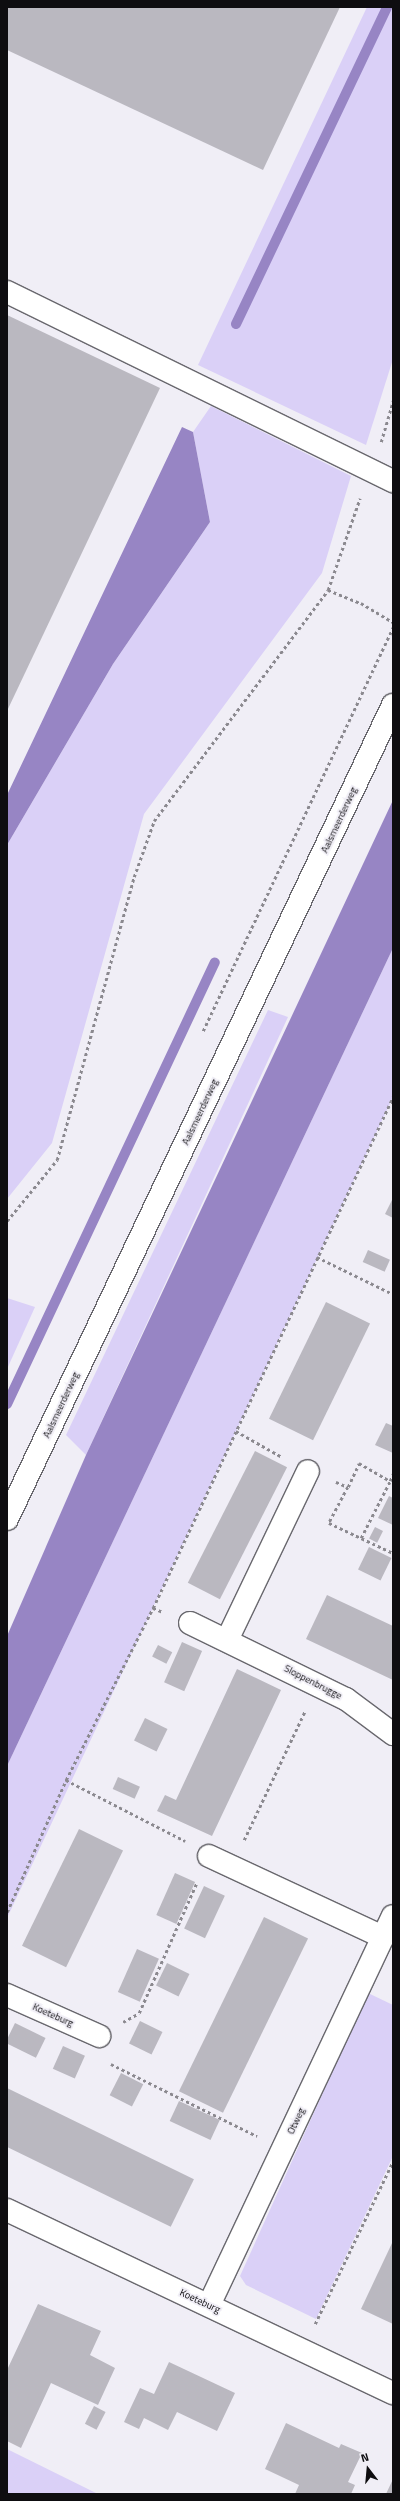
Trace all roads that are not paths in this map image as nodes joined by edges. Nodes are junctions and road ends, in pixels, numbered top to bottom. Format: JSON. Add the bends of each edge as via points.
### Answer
{"nodes":[{"id":1,"x":7,"y":292,"type":"edge"},
{"id":2,"x":393,"y":482,"type":"edge"},
{"id":3,"x":393,"y":705,"type":"edge"},
{"id":4,"x":308,"y":1471,"type":"dead end"},
{"id":5,"x":7,"y":1519,"type":"edge"},
{"id":6,"x":190,"y":1623,"type":"dead end"},
{"id":7,"x":227,"y":1640,"type":"junction"},
{"id":8,"x":393,"y":1734,"type":"edge"},
{"id":9,"x":209,"y":1856,"type":"road end"},
{"id":10,"x":393,"y":1916,"type":"edge"},
{"id":11,"x":383,"y":1938,"type":"junction"},
{"id":12,"x":7,"y":1995,"type":"edge"},
{"id":13,"x":99,"y":2036,"type":"road end"},
{"id":14,"x":7,"y":2210,"type":"edge"},
{"id":15,"x":209,"y":2305,"type":"junction"},
{"id":16,"x":393,"y":2393,"type":"edge"}],
"edges":[{"from":1,"to":2,"type":"street","via":[[208,388]]},
{"from":3,"to":5,"type":"street","name":"Aalsmeerderweg"},
{"from":4,"to":7,"type":"street"},
{"from":6,"to":7,"type":"street","name":"Sloppenbrugge"},
{"from":7,"to":8,"type":"street","name":"Sloppenbrugge","via":[[318,1683],[346,1699]]},
{"from":9,"to":11,"type":"street"},
{"from":10,"to":11,"type":"street","name":"Otweg"},
{"from":11,"to":15,"type":"street","name":"Otweg"},
{"from":12,"to":13,"type":"street","name":"Koeteburg"},
{"from":14,"to":15,"type":"street","name":"Koeteburg"},
{"from":15,"to":16,"type":"street","name":"Koeteburg"}]}
